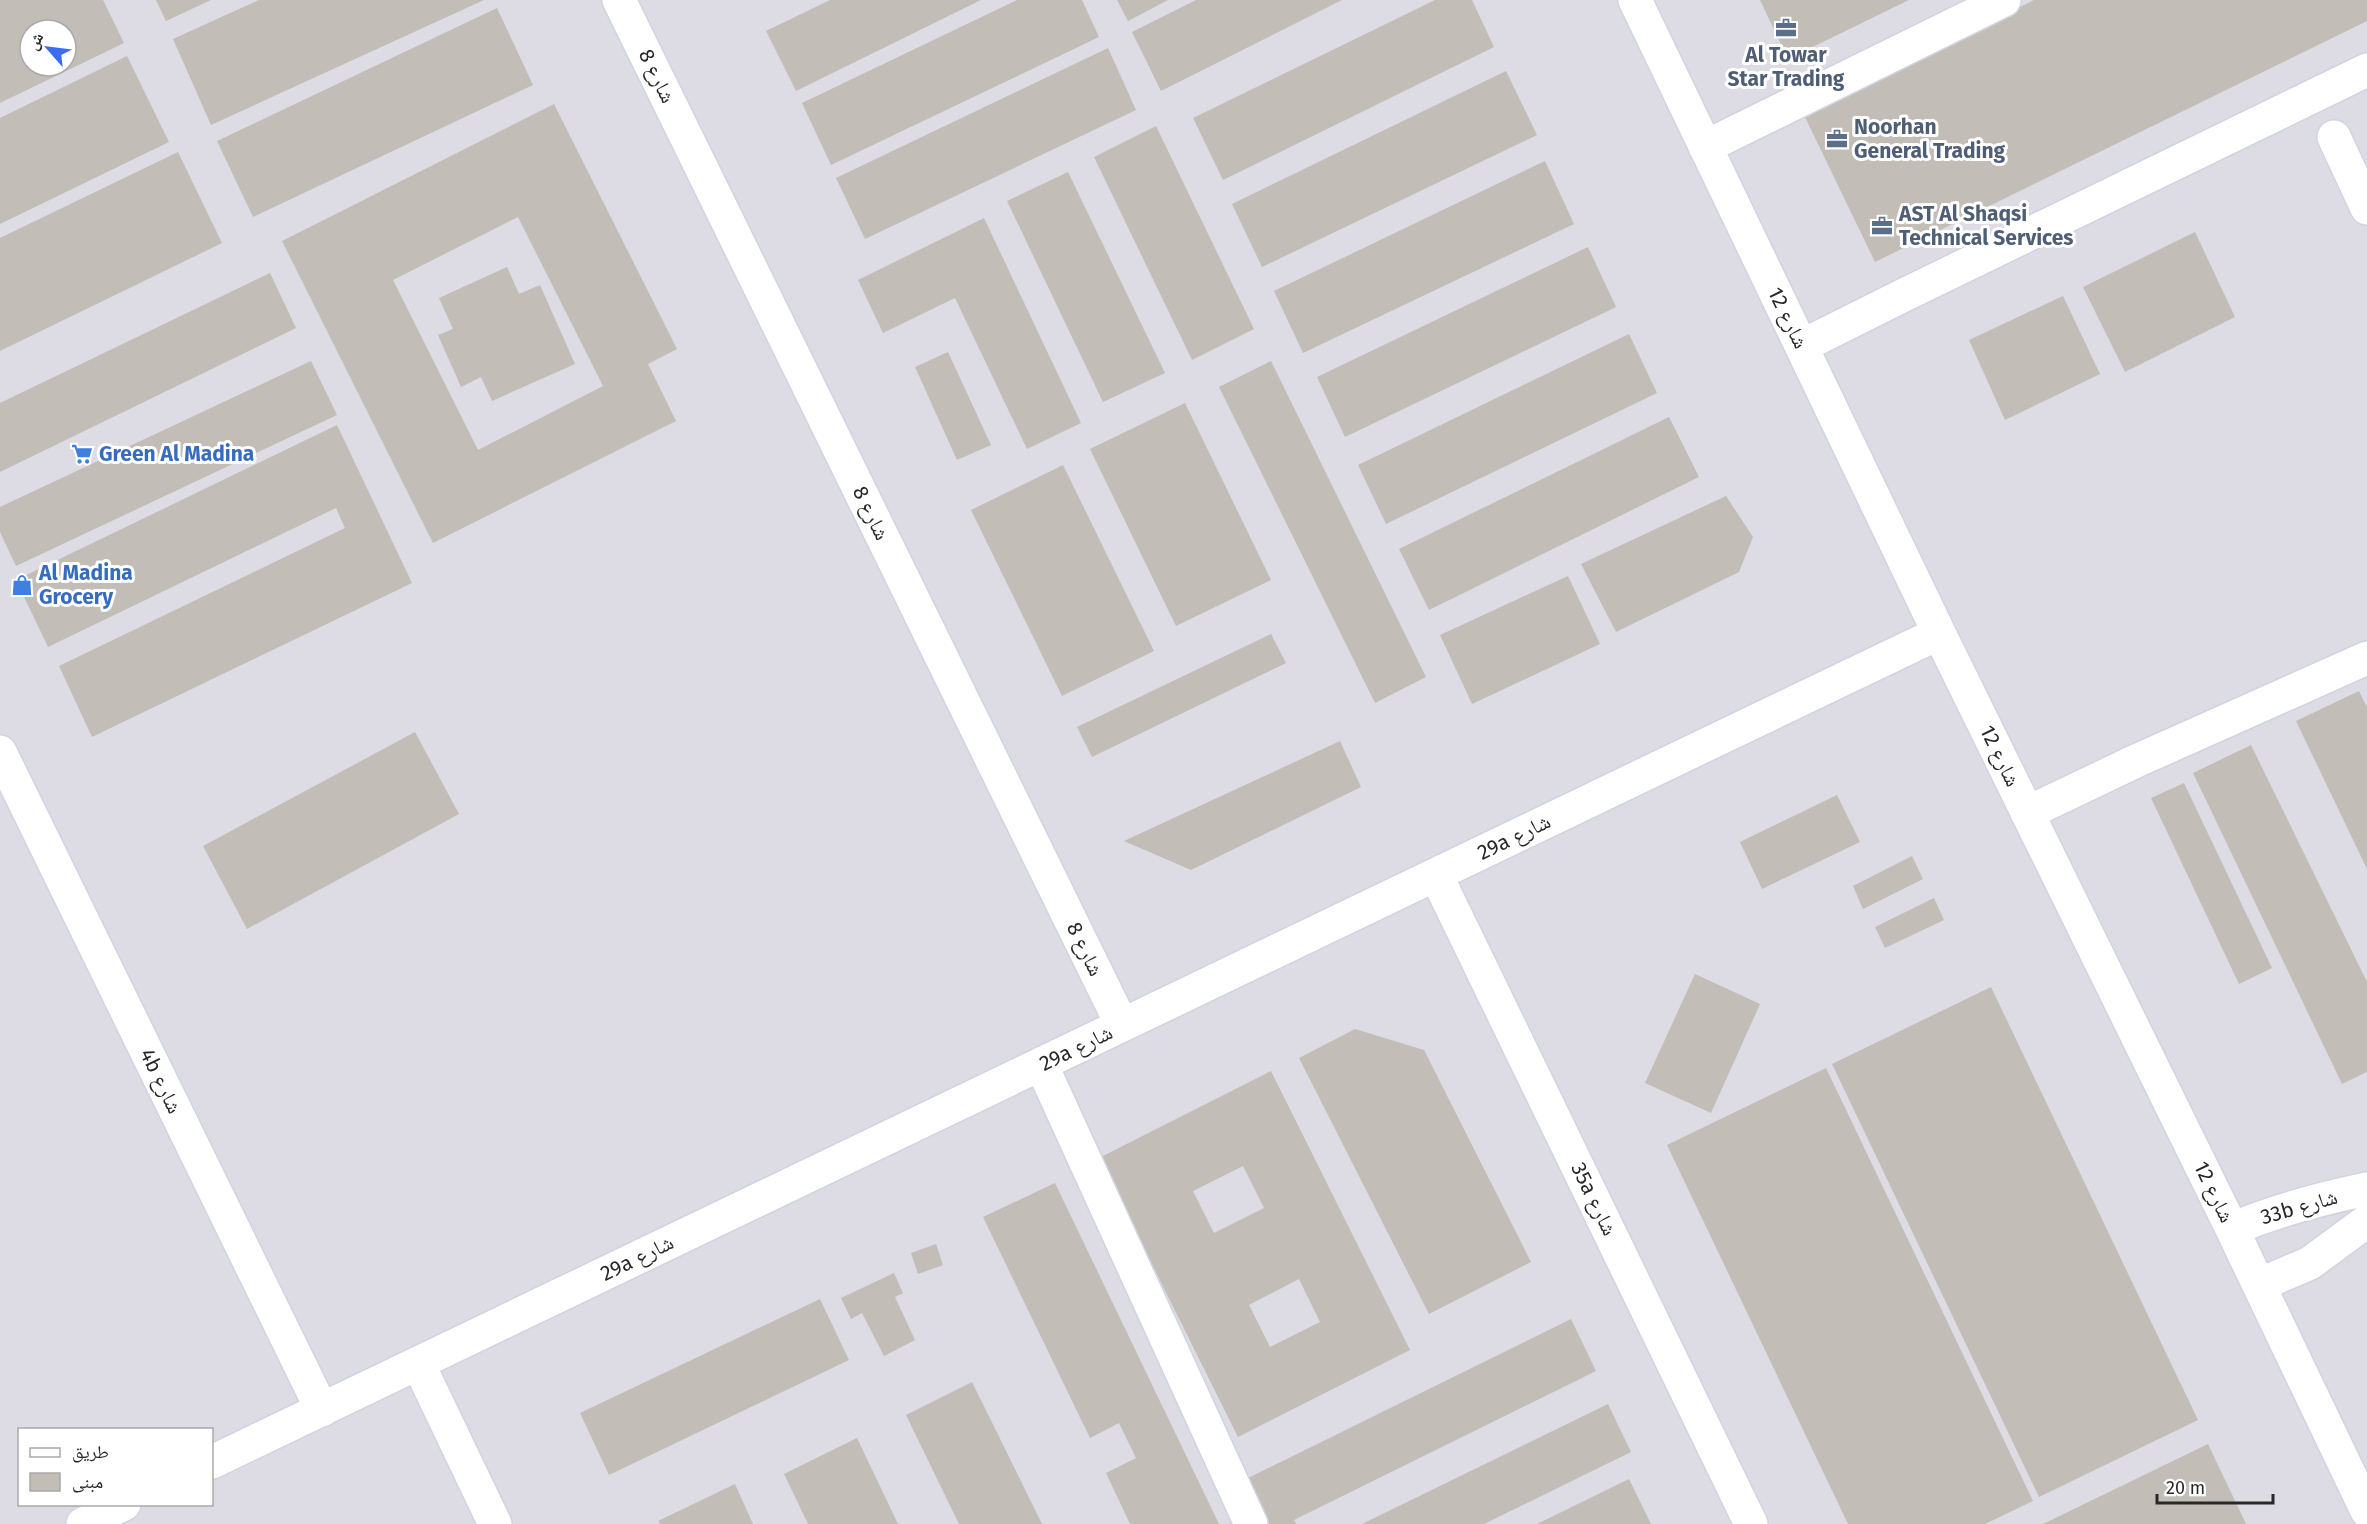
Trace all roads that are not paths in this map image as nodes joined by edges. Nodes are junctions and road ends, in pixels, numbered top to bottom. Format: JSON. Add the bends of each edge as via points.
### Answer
{"nodes":[{"id":1,"x":619,"y":0,"type":"edge"},
{"id":2,"x":1635,"y":0,"type":"edge"},
{"id":3,"x":2004,"y":0,"type":"edge"},
{"id":4,"x":2367,"y":70,"type":"edge"},
{"id":5,"x":2334,"y":137,"type":"dead end"},
{"id":6,"x":1705,"y":147,"type":"junction"},
{"id":7,"x":2367,"y":208,"type":"edge"},
{"id":8,"x":1802,"y":346,"type":"junction"},
{"id":9,"x":1940,"y":633,"type":"junction"},
{"id":10,"x":2367,"y":658,"type":"edge"},
{"id":11,"x":0,"y":752,"type":"edge"},
{"id":12,"x":2027,"y":813,"type":"junction"},
{"id":13,"x":1436,"y":874,"type":"junction"},
{"id":14,"x":1122,"y":1025,"type":"junction"},
{"id":15,"x":1041,"y":1064,"type":"junction"},
{"id":16,"x":2367,"y":1189,"type":"edge"},
{"id":17,"x":2367,"y":1221,"type":"edge"},
{"id":18,"x":2232,"y":1229,"type":"junction"},
{"id":19,"x":2259,"y":1286,"type":"junction"},
{"id":20,"x":418,"y":1363,"type":"junction"},
{"id":21,"x":322,"y":1410,"type":"junction"},
{"id":22,"x":213,"y":1462,"type":"edge"},
{"id":23,"x":120,"y":1506,"type":"edge"},
{"id":24,"x":2367,"y":1511,"type":"edge"},
{"id":25,"x":83,"y":1524,"type":"edge"},
{"id":26,"x":495,"y":1524,"type":"edge"},
{"id":27,"x":1251,"y":1524,"type":"edge"},
{"id":28,"x":1751,"y":1524,"type":"edge"}],
"edges":[{"from":1,"to":14,"type":"street","name":"شارع 8"},
{"from":2,"to":6,"type":"street","name":"شارع 12"},
{"from":3,"to":6,"type":"street"},
{"from":4,"to":8,"type":"street"},
{"from":5,"to":7,"type":"street"},
{"from":6,"to":8,"type":"street","name":"شارع 12"},
{"from":8,"to":9,"type":"street","name":"شارع 12"},
{"from":9,"to":12,"type":"street","name":"شارع 12"},
{"from":9,"to":13,"type":"street","name":"29a شارع"},
{"from":10,"to":12,"type":"street"},
{"from":11,"to":21,"type":"street","name":"4b شارع"},
{"from":12,"to":18,"type":"street","name":"شارع 12"},
{"from":13,"to":14,"type":"street","name":"29a شارع"},
{"from":13,"to":28,"type":"street","name":"35a شارع"},
{"from":14,"to":15,"type":"street","name":"29a شارع"},
{"from":15,"to":20,"type":"street","name":"29a شارع"},
{"from":15,"to":27,"type":"street"},
{"from":16,"to":18,"type":"street","name":"33b شارع","via":[[2270,1213]]},
{"from":17,"to":19,"type":"street","name":"33b شارع","via":[[2310,1263]]},
{"from":18,"to":19,"type":"street","name":"شارع 12"},
{"from":19,"to":24,"type":"street","name":"شارع 12"},
{"from":20,"to":21,"type":"street","name":"29a شارع"},
{"from":20,"to":26,"type":"street"},
{"from":21,"to":22,"type":"street","name":"29a شارع"},
{"from":23,"to":25,"type":"street"}]}
